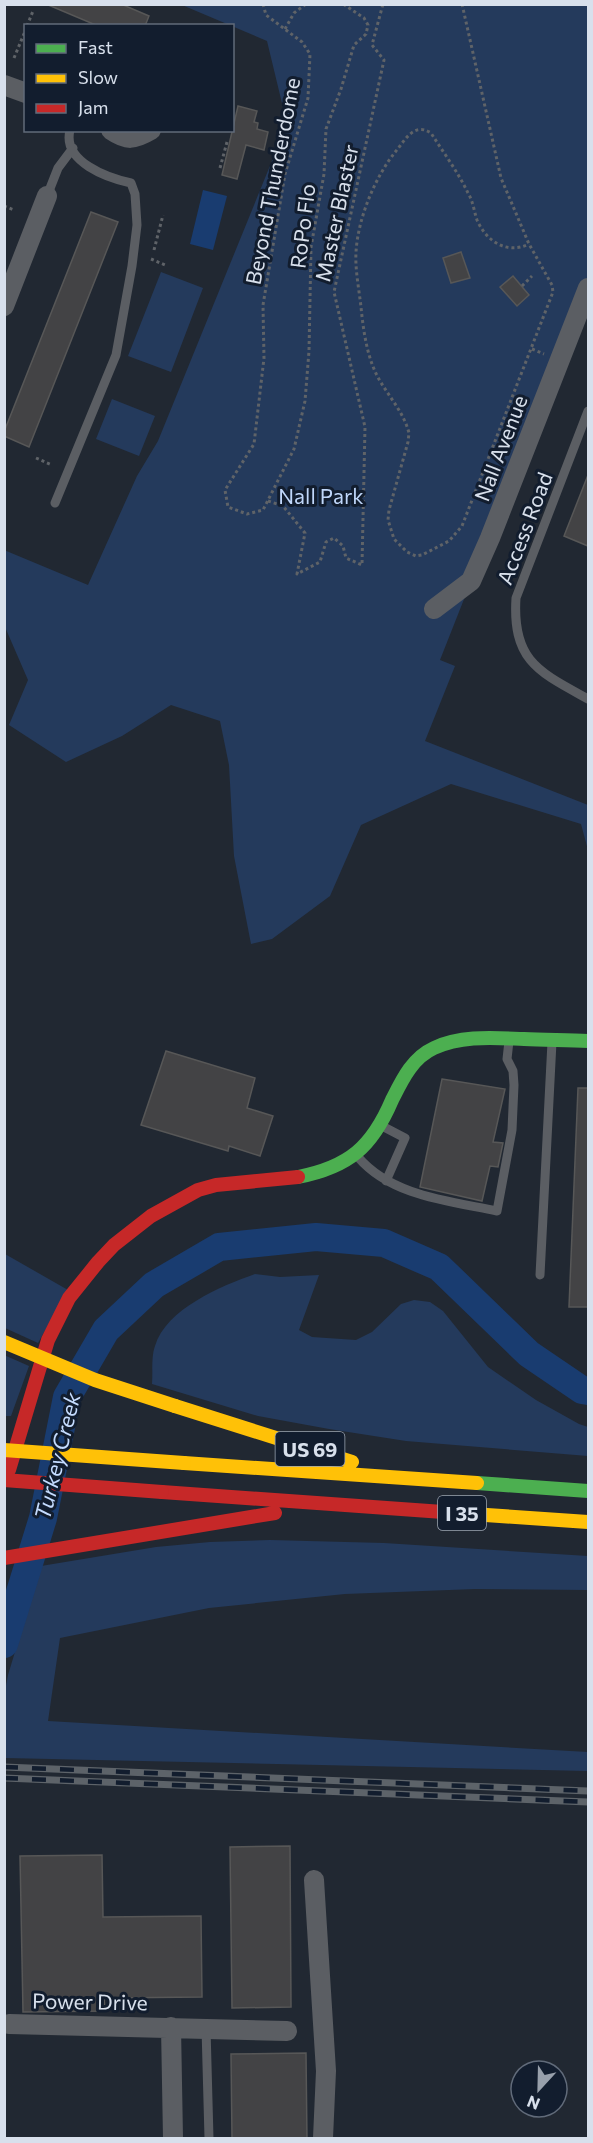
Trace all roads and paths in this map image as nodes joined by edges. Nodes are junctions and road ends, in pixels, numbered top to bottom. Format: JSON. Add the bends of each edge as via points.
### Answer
{"nodes":[{"id":1,"x":263,"y":4,"type":"edge"},
{"id":2,"x":306,"y":4,"type":"edge"},
{"id":3,"x":343,"y":4,"type":"edge"},
{"id":4,"x":383,"y":4,"type":"edge"},
{"id":5,"x":462,"y":4,"type":"edge"},
{"id":6,"x":33,"y":11,"type":"dead end"},
{"id":7,"x":27,"y":24,"type":"edge"},
{"id":8,"x":285,"y":29,"type":"junction"},
{"id":9,"x":24,"y":32,"type":"edge"},
{"id":10,"x":14,"y":58,"type":"dead end"},
{"id":11,"x":4,"y":85,"type":"edge"},
{"id":12,"x":24,"y":92,"type":"edge"},
{"id":13,"x":70,"y":132,"type":"edge"},
{"id":14,"x":114,"y":132,"type":"edge"},
{"id":15,"x":148,"y":132,"type":"edge"},
{"id":16,"x":227,"y":142,"type":"dead end"},
{"id":17,"x":73,"y":148,"type":"junction"},
{"id":18,"x":220,"y":168,"type":"dead end"},
{"id":19,"x":47,"y":196,"type":"joint"},
{"id":20,"x":4,"y":206,"type":"edge"},
{"id":21,"x":14,"y":210,"type":"dead end"},
{"id":22,"x":163,"y":215,"type":"dead end"},
{"id":23,"x":529,"y":244,"type":"junction"},
{"id":24,"x":154,"y":250,"type":"dead end"},
{"id":25,"x":151,"y":259,"type":"dead end"},
{"id":26,"x":165,"y":265,"type":"dead end"},
{"id":27,"x":532,"y":276,"type":"dead end"},
{"id":28,"x":522,"y":286,"type":"dead end"},
{"id":29,"x":588,"y":288,"type":"edge"},
{"id":30,"x":4,"y":306,"type":"edge"},
{"id":31,"x":588,"y":411,"type":"edge"},
{"id":32,"x":36,"y":458,"type":"dead end"},
{"id":33,"x":52,"y":465,"type":"dead end"},
{"id":34,"x":268,"y":501,"type":"junction"},
{"id":35,"x":55,"y":503,"type":"dead end"},
{"id":36,"x":434,"y":609,"type":"dead end"},
{"id":37,"x":588,"y":699,"type":"edge"},
{"id":38,"x":509,"y":1039,"type":"junction"},
{"id":39,"x":552,"y":1040,"type":"junction"},
{"id":40,"x":588,"y":1041,"type":"edge"},
{"id":41,"x":381,"y":1126,"type":"junction"},
{"id":42,"x":355,"y":1154,"type":"junction"},
{"id":43,"x":386,"y":1181,"type":"junction"},
{"id":44,"x":540,"y":1275,"type":"dead end"},
{"id":45,"x":4,"y":1342,"type":"edge"},
{"id":46,"x":4,"y":1450,"type":"edge"},
{"id":47,"x":399,"y":1478,"type":"junction"},
{"id":48,"x":4,"y":1482,"type":"edge"},
{"id":49,"x":588,"y":1491,"type":"edge"},
{"id":50,"x":336,"y":1503,"type":"junction"},
{"id":51,"x":588,"y":1522,"type":"edge"},
{"id":52,"x":4,"y":1558,"type":"edge"},
{"id":53,"x":314,"y":1880,"type":"dead end"},
{"id":54,"x":9,"y":2024,"type":"dead end"},
{"id":55,"x":171,"y":2027,"type":"junction"},
{"id":56,"x":206,"y":2028,"type":"junction"},
{"id":57,"x":287,"y":2031,"type":"dead end"},
{"id":58,"x":173,"y":2139,"type":"edge"},
{"id":59,"x":209,"y":2139,"type":"edge"},
{"id":60,"x":323,"y":2139,"type":"edge"}],
"edges":[{"from":1,"to":8,"type":"path","name":"Beyond Thunderdome","via":[[266,15]]},
{"from":2,"to":8,"type":"path","via":[[294,13]]},
{"from":3,"to":34,"type":"path","name":"RoPo Flo","via":[[368,25],[366,34],[354,45],[326,129],[324,174],[311,248],[305,401],[294,448]]},
{"from":4,"to":34,"type":"path","name":"Master Blaster","via":[[372,45],[384,60],[334,292],[365,427],[362,565],[346,558],[343,546],[334,538],[326,542],[320,562],[297,574],[304,533],[283,506]]},
{"from":5,"to":23,"type":"path","via":[[501,178]]},
{"from":6,"to":7,"type":"path"},
{"from":8,"to":34,"type":"path","name":"Beyond Thunderdome","via":[[310,54],[308,98],[285,174],[263,305],[264,358],[254,444],[225,489],[228,507],[247,514],[263,510]]},
{"from":9,"to":10,"type":"path"},
{"from":11,"to":12,"type":"street"},
{"from":13,"to":17,"type":"lane"},
{"from":14,"to":15,"type":"street","via":[[137,139]]},
{"from":16,"to":18,"type":"path"},
{"from":17,"to":19,"type":"lane","via":[[58,168]]},
{"from":17,"to":35,"type":"lane","via":[[87,166],[131,183],[136,225],[116,355]]},
{"from":19,"to":30,"type":"street"},
{"from":20,"to":21,"type":"path"},
{"from":22,"to":24,"type":"path"},
{"from":23,"to":23,"type":"path","via":[[505,248],[484,232],[468,192],[425,129],[412,132],[392,156],[368,204],[356,249],[363,329],[374,370],[407,423],[409,433],[388,520],[394,539],[407,552],[422,555],[457,535],[514,394],[553,292]]},
{"from":25,"to":26,"type":"path"},
{"from":27,"to":28,"type":"path"},
{"from":29,"to":36,"type":"street","name":"Nall Avenue","via":[[471,581]]},
{"from":31,"to":37,"type":"lane","name":"Access Road","via":[[516,598],[515,618],[524,652],[534,666]]},
{"from":32,"to":33,"type":"path"},
{"from":38,"to":39,"type":"main road"},
{"from":38,"to":41,"type":"main road","via":[[462,1038],[431,1050],[407,1070]]},
{"from":38,"to":43,"type":"lane","via":[[507,1059],[514,1085],[512,1130],[497,1211],[431,1198]]},
{"from":39,"to":40,"type":"main road"},
{"from":39,"to":44,"type":"lane"},
{"from":41,"to":42,"type":"main road"},
{"from":41,"to":43,"type":"lane","via":[[405,1138]]},
{"from":42,"to":43,"type":"lane"},
{"from":42,"to":48,"type":"main road","via":[[333,1168],[312,1174],[204,1187],[149,1216],[125,1234],[72,1295],[57,1319]]},
{"from":45,"to":47,"type":"main road","number":"US 69","bridge":true,"via":[[95,1380]]},
{"from":46,"to":47,"type":"main road","number":"I 35","bridge":true},
{"from":47,"to":49,"type":"main road","number":"I 35"},
{"from":48,"to":50,"type":"main road","number":"I 35","bridge":true},
{"from":50,"to":51,"type":"main road","number":"I 35"},
{"from":50,"to":52,"type":"main road"},
{"from":53,"to":60,"type":"street","via":[[326,2071]]},
{"from":54,"to":55,"type":"street","name":"Power Drive"},
{"from":55,"to":56,"type":"street","name":"Power Drive"},
{"from":55,"to":58,"type":"street","name":"Power Drive"},
{"from":56,"to":57,"type":"street","name":"Power Drive"},
{"from":56,"to":59,"type":"lane"}]}
